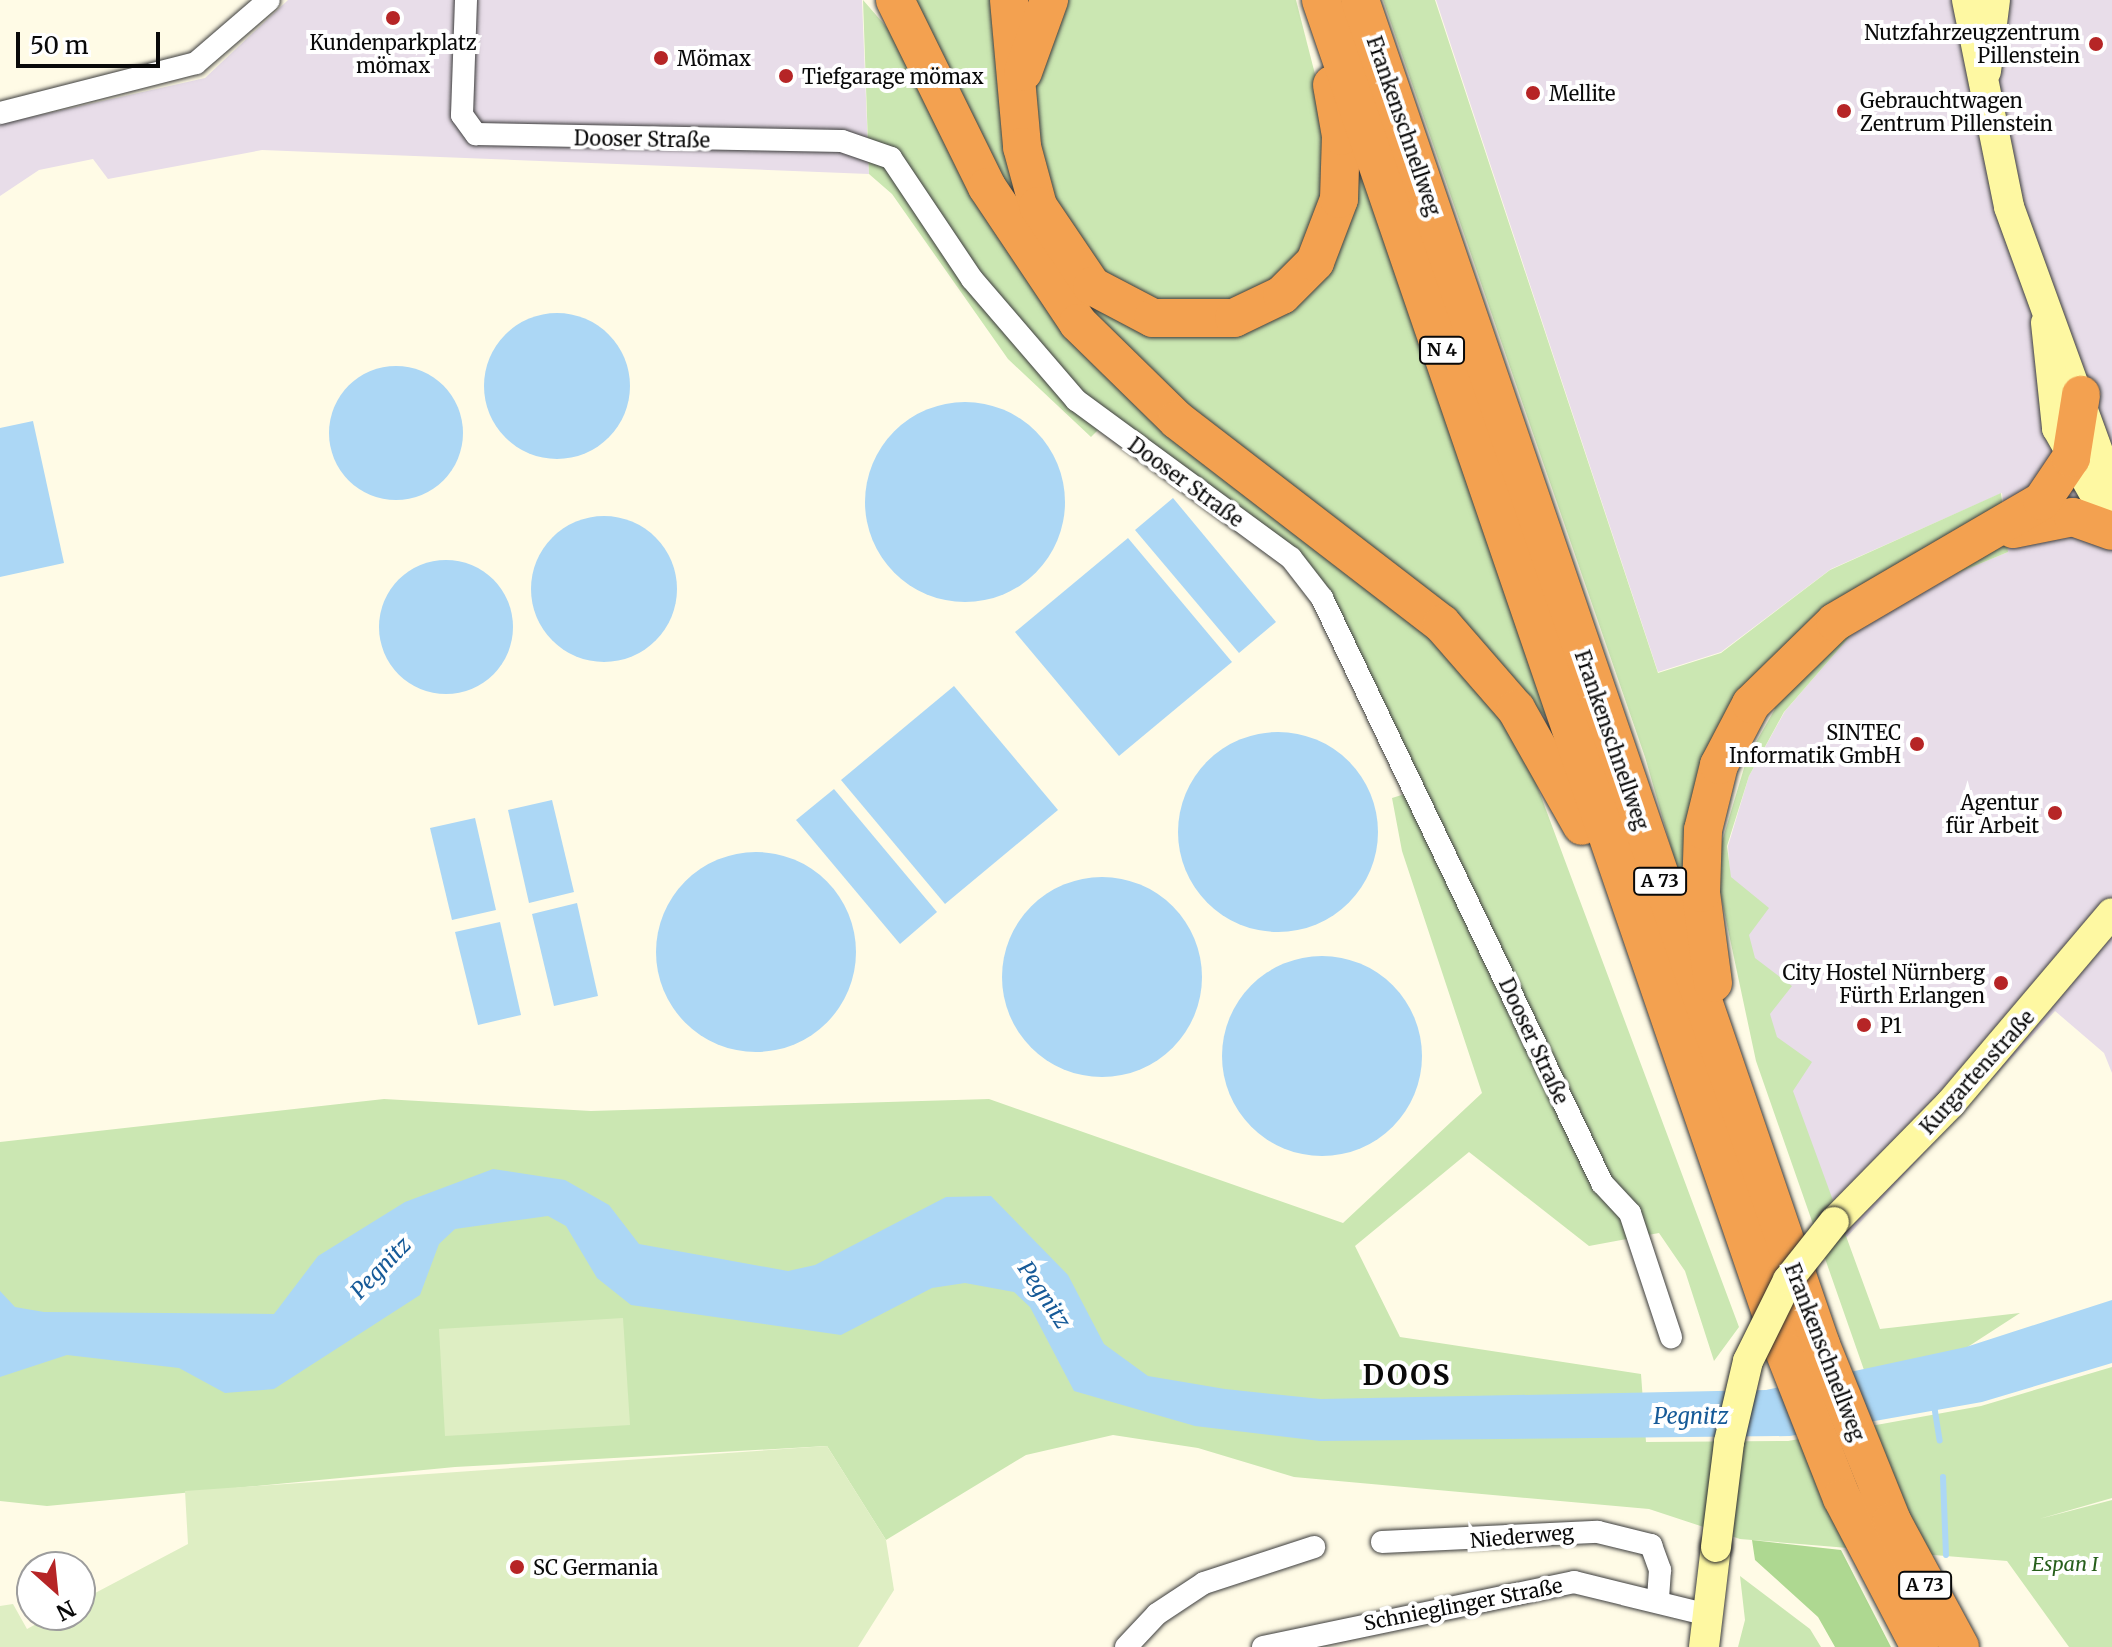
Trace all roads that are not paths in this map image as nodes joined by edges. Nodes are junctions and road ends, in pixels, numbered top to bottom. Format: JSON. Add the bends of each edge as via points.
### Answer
{"nodes":[{"id":1,"x":269,"y":0,"type":"edge"},
{"id":2,"x":466,"y":0,"type":"edge"},
{"id":3,"x":875,"y":0,"type":"edge"},
{"id":4,"x":895,"y":0,"type":"edge"},
{"id":5,"x":1009,"y":0,"type":"edge"},
{"id":6,"x":1049,"y":0,"type":"edge"},
{"id":7,"x":1319,"y":0,"type":"edge"},
{"id":8,"x":1360,"y":0,"type":"edge"},
{"id":9,"x":1967,"y":0,"type":"edge"},
{"id":10,"x":1995,"y":0,"type":"edge"},
{"id":11,"x":908,"y":36,"type":"junction"},
{"id":12,"x":1984,"y":81,"type":"junction"},
{"id":13,"x":1019,"y":110,"type":"junction"},
{"id":14,"x":0,"y":113,"type":"edge"},
{"id":15,"x":2046,"y":323,"type":"junction"},
{"id":16,"x":2081,"y":395,"type":"junction"},
{"id":17,"x":2071,"y":458,"type":"junction"},
{"id":18,"x":2112,"y":490,"type":"edge"},
{"id":19,"x":2112,"y":528,"type":"edge"},
{"id":20,"x":1995,"y":533,"type":"junction"},
{"id":21,"x":1578,"y":694,"type":"junction"},
{"id":22,"x":2112,"y":913,"type":"edge"},
{"id":23,"x":1672,"y":1027,"type":"junction"},
{"id":24,"x":1727,"y":1073,"type":"junction"},
{"id":25,"x":1671,"y":1337,"type":"dead end"},
{"id":26,"x":1382,"y":1542,"type":"dead end"},
{"id":27,"x":1314,"y":1547,"type":"dead end"},
{"id":28,"x":1658,"y":1601,"type":"junction"},
{"id":29,"x":1708,"y":1615,"type":"junction"},
{"id":30,"x":1126,"y":1647,"type":"edge"},
{"id":31,"x":1263,"y":1647,"type":"edge"},
{"id":32,"x":1704,"y":1647,"type":"edge"},
{"id":33,"x":1920,"y":1647,"type":"edge"},
{"id":34,"x":1960,"y":1647,"type":"edge"}],
"edges":[{"from":1,"to":14,"type":"street","via":[[196,63]]},
{"from":2,"to":25,"type":"street","name":"Dooser Straße","via":[[462,115],[476,134],[842,141],[891,158],[972,279],[1076,400],[1291,558],[1322,598],[1602,1183],[1630,1213]]},
{"from":3,"to":11,"type":"highway"},
{"from":4,"to":11,"type":"highway"},
{"from":5,"to":13,"type":"highway"},
{"from":6,"to":13,"type":"highway","via":[[1029,48]]},
{"from":7,"to":13,"type":"highway","via":[[1341,136],[1333,222],[1299,281],[1234,318],[1153,318],[1092,286],[1038,206]]},
{"from":7,"to":21,"type":"highway","name":"Frankenschnellweg","number":"N 4"},
{"from":8,"to":21,"type":"highway","name":"Frankenschnellweg","number":"N 4"},
{"from":9,"to":12,"type":"main road"},
{"from":10,"to":12,"type":"main road"},
{"from":11,"to":23,"type":"highway","via":[[1014,235],[1096,343],[1177,420],[1418,601],[1503,692],[1563,786]]},
{"from":12,"to":15,"type":"main road","via":[[1996,157]]},
{"from":15,"to":16,"type":"main road"},
{"from":15,"to":17,"type":"main road","via":[[2053,410]]},
{"from":16,"to":17,"type":"highway"},
{"from":16,"to":18,"type":"main road"},
{"from":17,"to":19,"type":"main road"},
{"from":17,"to":20,"type":"highway","via":[[2042,501]]},
{"from":19,"to":20,"type":"highway","via":[[2073,517]]},
{"from":20,"to":24,"type":"highway","via":[[1817,635],[1771,679],[1733,734],[1709,797],[1701,862]]},
{"from":21,"to":23,"type":"highway","name":"Frankenschnellweg","number":"A 73"},
{"from":21,"to":24,"type":"highway","name":"Frankenschnellweg","number":"A 73"},
{"from":22,"to":29,"type":"main road","name":"Kurgartenstraße","bridge":true,"via":[[1967,1086],[1834,1222],[1783,1288],[1748,1361],[1729,1442]]},
{"from":23,"to":33,"type":"highway","name":"Frankenschnellweg","number":"A 73","via":[[1784,1351],[1855,1525]]},
{"from":24,"to":34,"type":"highway","name":"Frankenschnellweg","number":"A 73","via":[[1821,1345],[1892,1521]]},
{"from":26,"to":28,"type":"street","name":"Niederweg","via":[[1598,1532],[1651,1545],[1660,1570]]},
{"from":27,"to":30,"type":"street","via":[[1204,1583],[1157,1614]]},
{"from":28,"to":29,"type":"street","name":"Schnieglinger Straße"},
{"from":28,"to":31,"type":"street","name":"Schnieglinger Straße","via":[[1601,1585],[1552,1584]]},
{"from":29,"to":32,"type":"main road","name":"Kurgartenstraße"}]}
